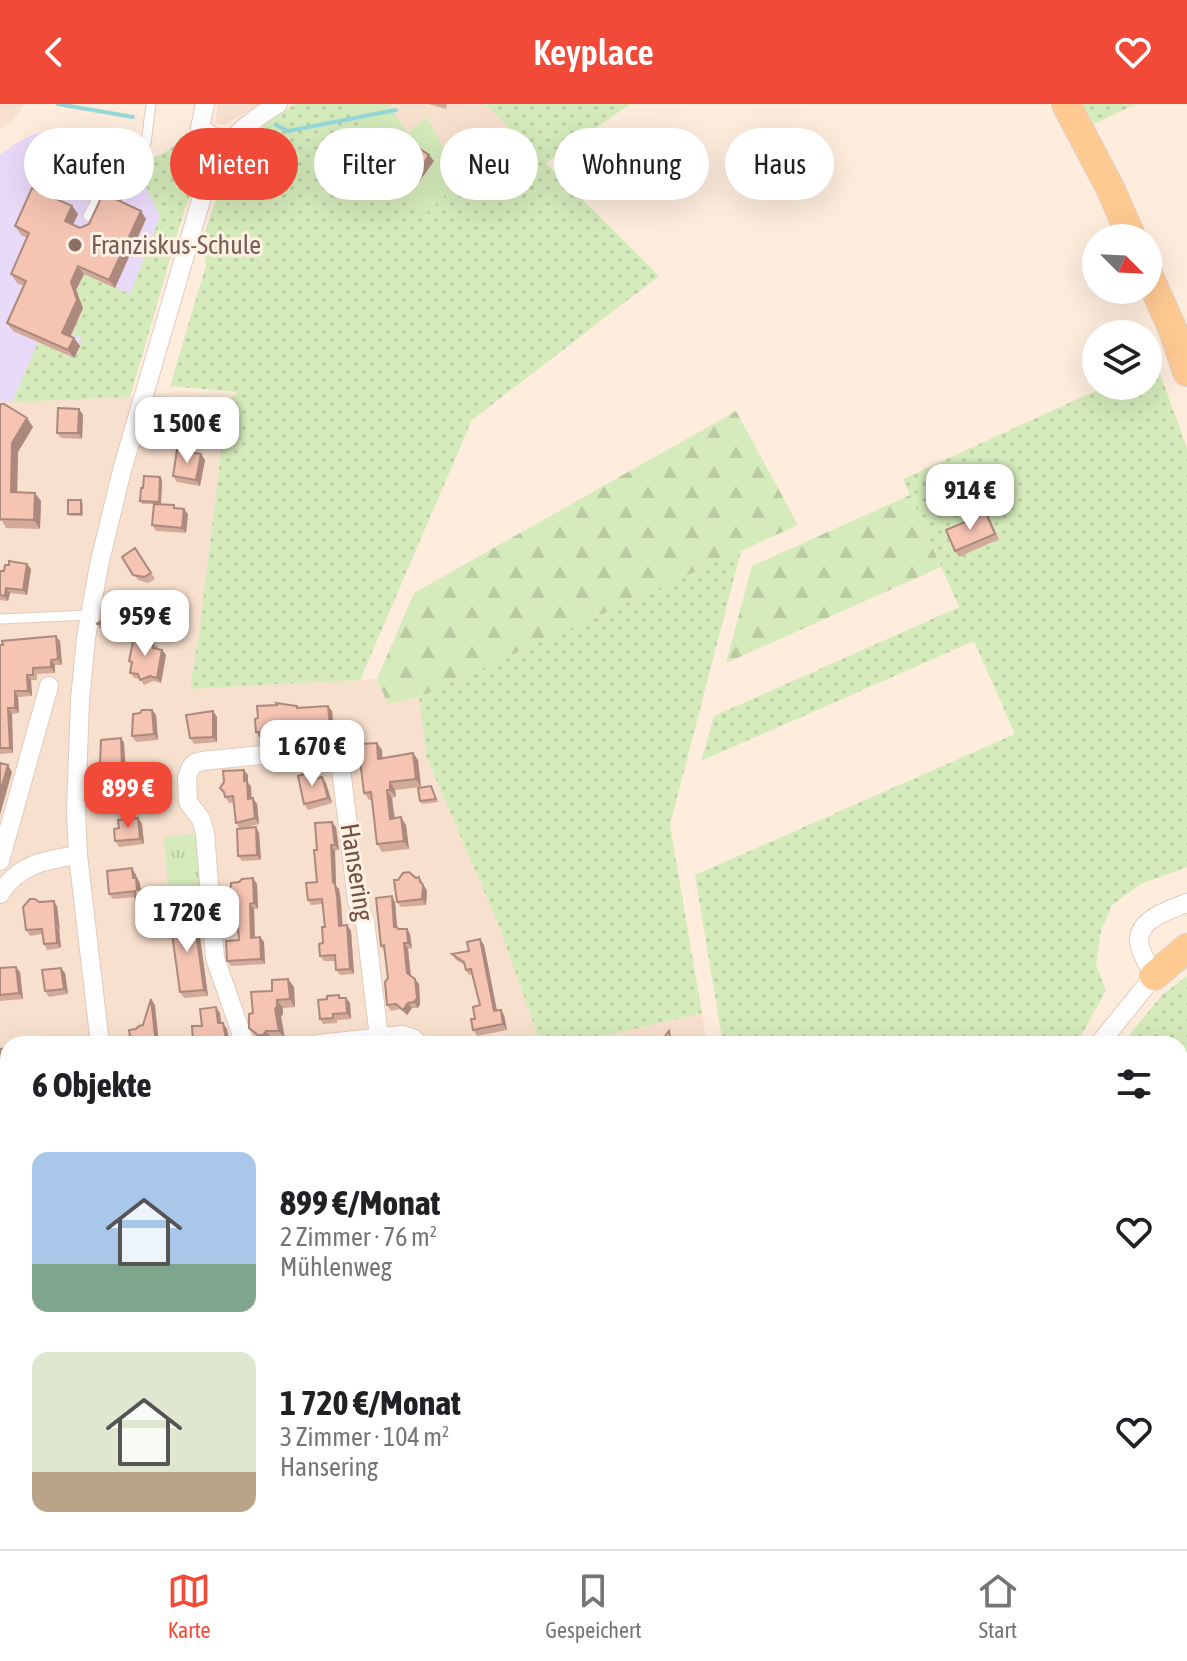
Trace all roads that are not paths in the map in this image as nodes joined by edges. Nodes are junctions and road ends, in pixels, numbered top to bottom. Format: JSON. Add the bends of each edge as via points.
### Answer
{"nodes":[{"id":1,"x":151,"y":104,"type":"edge"},
{"id":2,"x":205,"y":104,"type":"edge"},
{"id":3,"x":278,"y":104,"type":"edge"},
{"id":4,"x":1066,"y":104,"type":"edge"},
{"id":5,"x":200,"y":128,"type":"edge"},
{"id":6,"x":244,"y":128,"type":"edge"},
{"id":7,"x":200,"y":200,"type":"edge"},
{"id":8,"x":88,"y":216,"type":"dead end"},
{"id":9,"x":1126,"y":224,"type":"edge"},
{"id":10,"x":1161,"y":304,"type":"edge"},
{"id":11,"x":1187,"y":372,"type":"edge"},
{"id":12,"x":90,"y":615,"type":"junction"},
{"id":13,"x":0,"y":619,"type":"edge"},
{"id":14,"x":49,"y":686,"type":"dead end"},
{"id":15,"x":78,"y":855,"type":"junction"},
{"id":16,"x":0,"y":861,"type":"edge"},
{"id":17,"x":0,"y":894,"type":"edge"},
{"id":18,"x":1187,"y":903,"type":"edge"},
{"id":19,"x":1187,"y":948,"type":"edge"},
{"id":20,"x":1154,"y":976,"type":"junction"},
{"id":21,"x":99,"y":1036,"type":"edge"},
{"id":22,"x":242,"y":1036,"type":"edge"},
{"id":23,"x":379,"y":1036,"type":"edge"},
{"id":24,"x":1105,"y":1036,"type":"edge"}],
"edges":[{"from":1,"to":8,"type":"lane","via":[[144,143],[113,169]]},
{"from":2,"to":5,"type":"street"},
{"from":3,"to":6,"type":"street"},
{"from":4,"to":9,"type":"main road"},
{"from":7,"to":12,"type":"street","via":[[112,506]]},
{"from":10,"to":11,"type":"main road"},
{"from":12,"to":13,"type":"lane"},
{"from":12,"to":15,"type":"street","via":[[77,751]]},
{"from":14,"to":16,"type":"street"},
{"from":15,"to":17,"type":"street","via":[[32,864]]},
{"from":15,"to":21,"type":"street"},
{"from":18,"to":20,"type":"street","via":[[1155,916],[1139,939]]},
{"from":19,"to":20,"type":"main road"},
{"from":20,"to":24,"type":"street"},
{"from":22,"to":23,"type":"street","name":"Hansering","via":[[215,958],[205,833],[188,802],[187,777],[202,761],[261,755],[324,756],[341,769]]}]}
